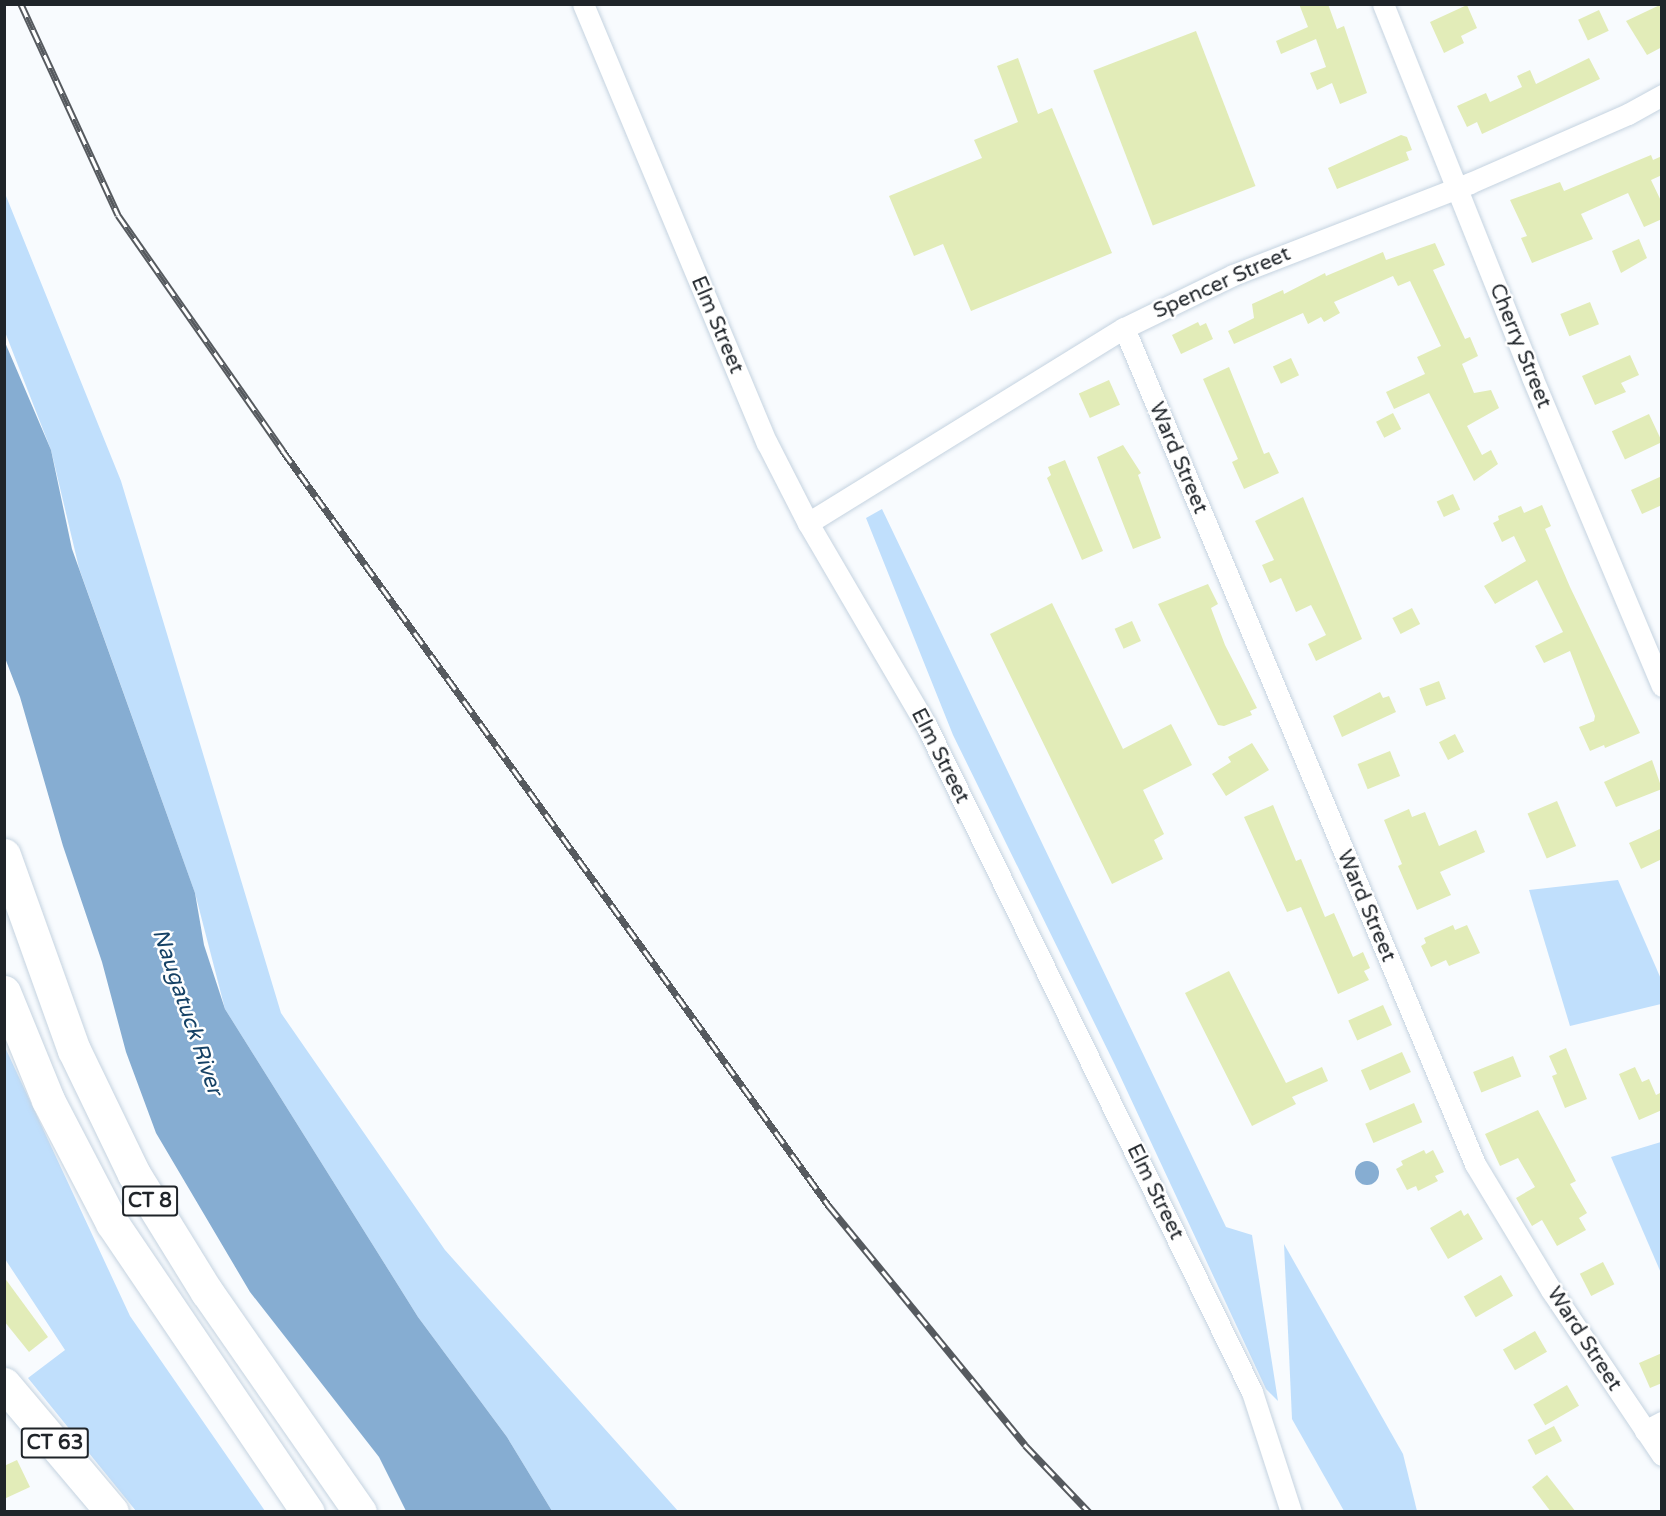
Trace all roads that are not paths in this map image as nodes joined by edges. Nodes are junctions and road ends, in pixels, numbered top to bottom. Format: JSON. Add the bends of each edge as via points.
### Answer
{"nodes":[{"id":1,"x":583,"y":4,"type":"edge"},
{"id":2,"x":1383,"y":4,"type":"edge"},
{"id":3,"x":1662,"y":95,"type":"edge"},
{"id":4,"x":1456,"y":189,"type":"junction"},
{"id":5,"x":1124,"y":328,"type":"junction"},
{"id":6,"x":808,"y":523,"type":"junction"},
{"id":7,"x":1662,"y":686,"type":"edge"},
{"id":8,"x":4,"y":855,"type":"edge"},
{"id":9,"x":4,"y":992,"type":"edge"},
{"id":10,"x":4,"y":1384,"type":"edge"},
{"id":11,"x":1653,"y":1427,"type":"edge"},
{"id":12,"x":1662,"y":1455,"type":"edge"},
{"id":13,"x":104,"y":1509,"type":"edge"},
{"id":14,"x":308,"y":1512,"type":"edge"},
{"id":15,"x":360,"y":1512,"type":"edge"},
{"id":16,"x":1291,"y":1512,"type":"edge"}],
"edges":[{"from":1,"to":6,"type":"street","name":"Elm Street","via":[[767,443]]},
{"from":2,"to":4,"type":"street","name":"Cherry Street"},
{"from":3,"to":4,"type":"street","name":"Spencer Street","via":[[1628,114]]},
{"from":4,"to":5,"type":"street","name":"Spencer Street","via":[[1233,275]]},
{"from":4,"to":7,"type":"street","name":"Cherry Street"},
{"from":5,"to":6,"type":"street","name":"Spencer Street"},
{"from":5,"to":11,"type":"street","name":"Ward Street","via":[[1475,1164],[1551,1290]]},
{"from":6,"to":16,"type":"street","name":"Elm Street","via":[[926,725],[1236,1359],[1252,1392]]},
{"from":8,"to":15,"type":"main road","number":"CT 8","via":[[74,1050],[134,1174],[201,1282]]},
{"from":9,"to":14,"type":"main road","number":"CT 8","via":[[48,1100],[112,1223]]},
{"from":10,"to":13,"type":"main road","number":"CT 63"},
{"from":11,"to":12,"type":"street","name":"Ward Street"}]}
